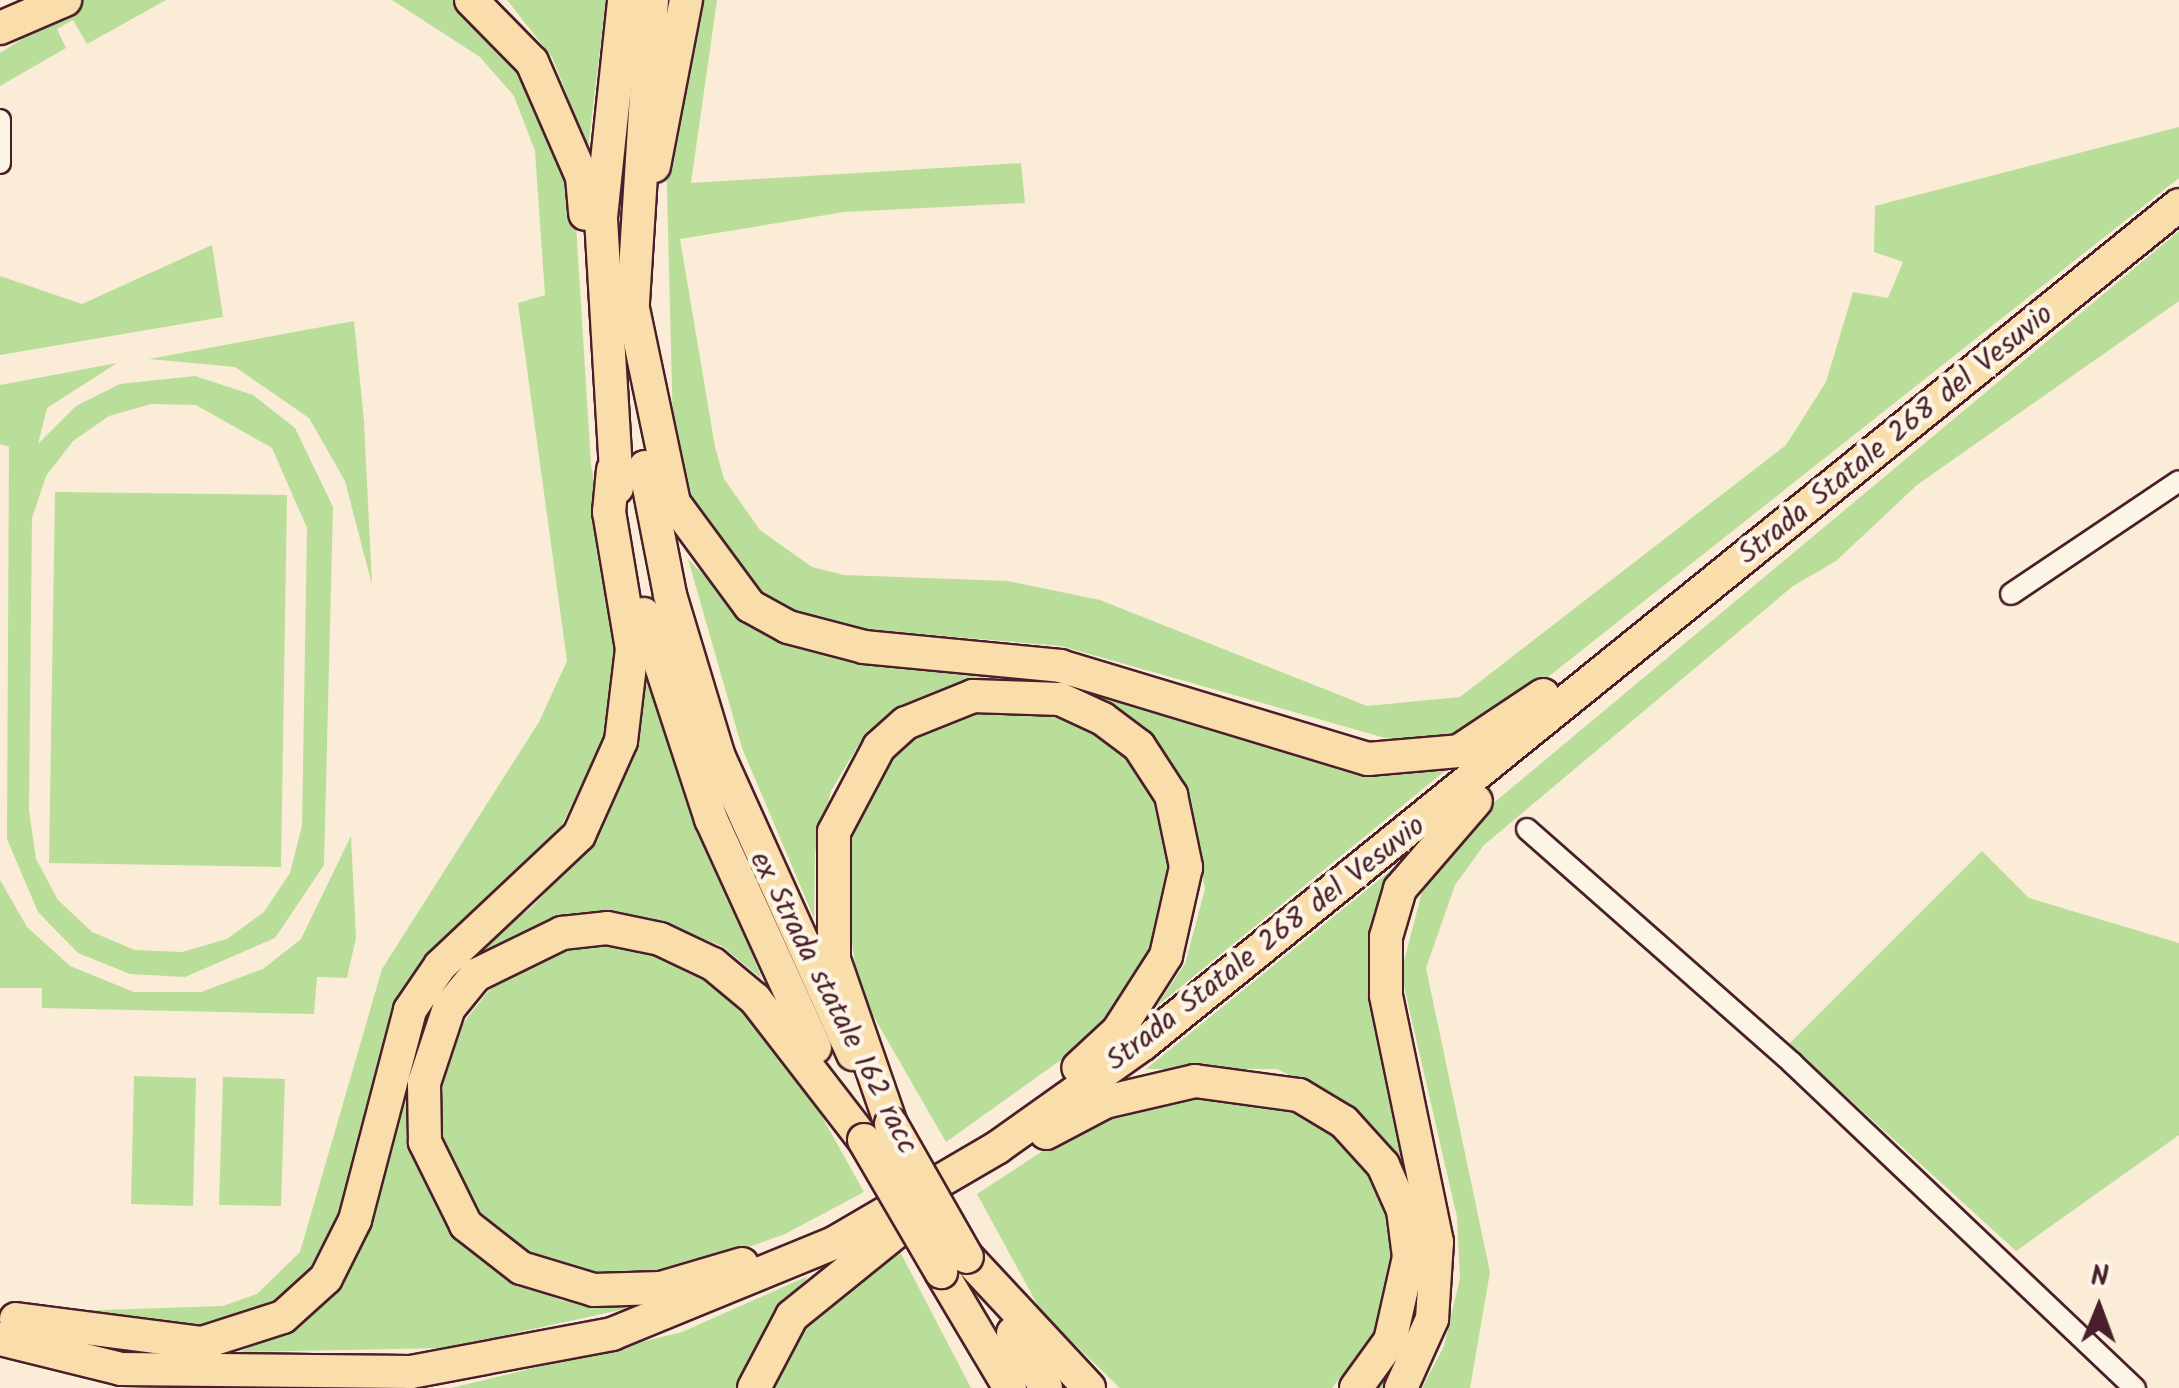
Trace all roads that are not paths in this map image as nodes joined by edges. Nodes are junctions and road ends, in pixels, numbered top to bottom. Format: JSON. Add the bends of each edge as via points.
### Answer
{"nodes":[{"id":1,"x":31,"y":0,"type":"edge"},
{"id":2,"x":66,"y":0,"type":"edge"},
{"id":3,"x":471,"y":0,"type":"edge"},
{"id":4,"x":624,"y":0,"type":"edge"},
{"id":5,"x":652,"y":0,"type":"edge"},
{"id":6,"x":686,"y":0,"type":"edge"},
{"id":7,"x":0,"y":24,"type":"edge"},
{"id":8,"x":0,"y":120,"type":"edge"},
{"id":9,"x":0,"y":162,"type":"edge"},
{"id":10,"x":2179,"y":205,"type":"edge"},
{"id":11,"x":631,"y":220,"type":"junction"},
{"id":12,"x":631,"y":299,"type":"junction"},
{"id":13,"x":605,"y":383,"type":"junction"},
{"id":14,"x":613,"y":470,"type":"junction"},
{"id":15,"x":2179,"y":481,"type":"edge"},
{"id":16,"x":1710,"y":586,"type":"junction"},
{"id":17,"x":2011,"y":594,"type":"dead end"},
{"id":18,"x":1649,"y":636,"type":"junction"},
{"id":19,"x":1526,"y":829,"type":"dead end"},
{"id":20,"x":877,"y":1132,"type":"junction"},
{"id":21,"x":998,"y":1147,"type":"junction"},
{"id":22,"x":950,"y":1177,"type":"junction"},
{"id":23,"x":877,"y":1220,"type":"junction"},
{"id":24,"x":954,"y":1264,"type":"junction"},
{"id":25,"x":5,"y":1324,"type":"edge"},
{"id":26,"x":223,"y":1380,"type":"edge"},
{"id":27,"x":754,"y":1388,"type":"edge"},
{"id":28,"x":987,"y":1388,"type":"edge"},
{"id":29,"x":1010,"y":1388,"type":"edge"},
{"id":30,"x":1046,"y":1388,"type":"edge"},
{"id":31,"x":1089,"y":1388,"type":"edge"},
{"id":32,"x":1356,"y":1388,"type":"edge"},
{"id":33,"x":1401,"y":1388,"type":"edge"},
{"id":34,"x":2136,"y":1388,"type":"edge"}],
"edges":[{"from":1,"to":7,"type":"highway"},
{"from":2,"to":7,"type":"highway"},
{"from":3,"to":13,"type":"highway","via":[[532,62],[582,177]]},
{"from":4,"to":13,"type":"highway","name":"ex Strada statale 162 racc","via":[[602,185]]},
{"from":5,"to":11,"type":"highway","name":"ex Strada statale 162 racc"},
{"from":6,"to":11,"type":"highway","via":[[652,188]]},
{"from":8,"to":9,"type":"street"},
{"from":10,"to":16,"type":"highway","name":"Strada Statale 268 del Vesuvio"},
{"from":11,"to":12,"type":"highway","name":"ex Strada statale 162 racc"},
{"from":12,"to":16,"type":"highway","via":[[674,503],[699,547],[750,606],[830,641],[1060,666],[1334,753],[1421,759],[1492,733]]},
{"from":12,"to":20,"type":"highway","name":"ex Strada statale 162 racc","via":[[648,487],[692,674],[774,895]]},
{"from":13,"to":14,"type":"highway","name":"ex Strada statale 162 racc"},
{"from":14,"to":20,"type":"highway","name":"ex Strada statale 162 racc","via":[[640,600],[710,819]]},
{"from":14,"to":25,"type":"highway","via":[[609,512],[632,649],[621,741],[578,835],[440,966],[410,1010],[354,1220],[326,1278],[284,1317],[202,1343]]},
{"from":15,"to":17,"type":"street"},
{"from":16,"to":18,"type":"highway","name":"Strada Statale 268 del Vesuvio"},
{"from":18,"to":21,"type":"highway","name":"Strada Statale 268 del Vesuvio","via":[[1219,984]]},
{"from":18,"to":33,"type":"highway","via":[[1454,820],[1400,888],[1386,937],[1386,995],[1428,1180],[1438,1280],[1432,1319]]},
{"from":19,"to":34,"type":"street","via":[[1792,1063]]},
{"from":20,"to":22,"type":"highway","via":[[834,959],[828,890],[845,798],[906,723],[973,696],[1060,699],[1103,719],[1139,746],[1171,795],[1186,868],[1166,956],[1104,1048],[1009,1116]]},
{"from":20,"to":23,"type":"highway","via":[[713,964],[607,928],[530,942],[476,975],[429,1052],[423,1114],[440,1188],[492,1248],[542,1276],[594,1290],[661,1288]]},
{"from":20,"to":24,"type":"highway","name":"ex Strada statale 162 racc","bridge":true},
{"from":21,"to":22,"type":"highway","name":"Strada Statale 268 del Vesuvio"},
{"from":21,"to":32,"type":"highway","via":[[1066,1127],[1105,1102],[1195,1081],[1250,1084],[1325,1107],[1383,1166],[1403,1210],[1409,1257],[1390,1341]]},
{"from":22,"to":23,"type":"highway","name":"Strada Statale 268 del Vesuvio"},
{"from":22,"to":27,"type":"highway","via":[[901,1229],[824,1282],[792,1316]]},
{"from":23,"to":26,"type":"highway","name":"Strada Statale 268 del Vesuvio","via":[[686,1311],[552,1351],[411,1372]]},
{"from":24,"to":28,"type":"highway"},
{"from":24,"to":29,"type":"highway","name":"ex Strada statale 162 racc"},
{"from":24,"to":30,"type":"highway","name":"ex Strada statale 162 racc"},
{"from":24,"to":31,"type":"highway"},
{"from":25,"to":26,"type":"highway","name":"Strada Statale 268 del Vesuvio"},
{"from":25,"to":26,"type":"highway","via":[[121,1369]]}]}
